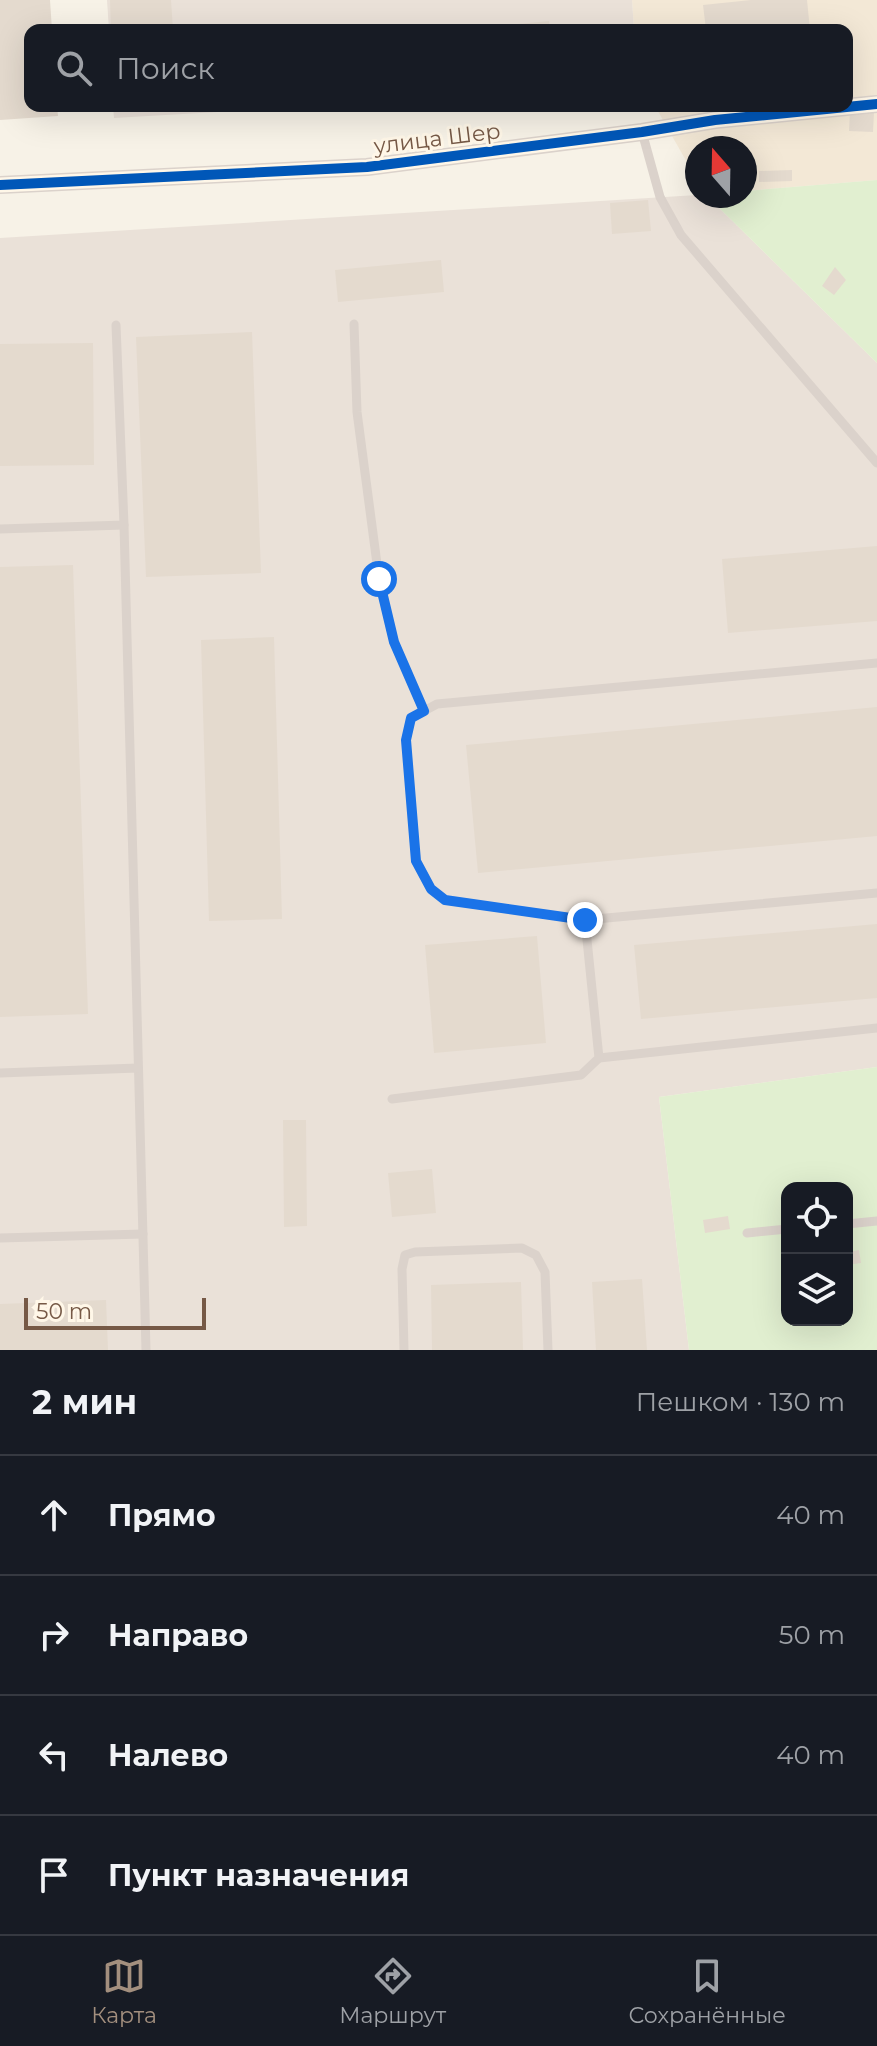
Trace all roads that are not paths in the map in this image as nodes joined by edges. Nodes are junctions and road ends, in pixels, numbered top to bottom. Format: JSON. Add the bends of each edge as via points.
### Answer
{"nodes":[{"id":1,"x":877,"y":104,"type":"edge"},
{"id":2,"x":853,"y":106,"type":"edge"},
{"id":3,"x":796,"y":112,"type":"edge"},
{"id":4,"x":642,"y":132,"type":"junction"},
{"id":5,"x":0,"y":185,"type":"edge"},
{"id":6,"x":354,"y":324,"type":"dead end"},
{"id":7,"x":116,"y":325,"type":"dead end"},
{"id":8,"x":877,"y":463,"type":"edge"},
{"id":9,"x":124,"y":525,"type":"junction"},
{"id":10,"x":0,"y":529,"type":"edge"},
{"id":11,"x":877,"y":663,"type":"edge"},
{"id":12,"x":424,"y":711,"type":"junction"},
{"id":13,"x":877,"y":893,"type":"edge"},
{"id":14,"x":585,"y":920,"type":"junction"},
{"id":15,"x":877,"y":1028,"type":"edge"},
{"id":16,"x":599,"y":1058,"type":"junction"},
{"id":17,"x":138,"y":1068,"type":"junction"},
{"id":18,"x":0,"y":1073,"type":"edge"},
{"id":19,"x":392,"y":1099,"type":"dead end"},
{"id":20,"x":877,"y":1221,"type":"edge"},
{"id":21,"x":853,"y":1223,"type":"edge"},
{"id":22,"x":781,"y":1230,"type":"edge"},
{"id":23,"x":747,"y":1233,"type":"dead end"},
{"id":24,"x":143,"y":1234,"type":"junction"},
{"id":25,"x":0,"y":1238,"type":"edge"},
{"id":26,"x":146,"y":1350,"type":"edge"},
{"id":27,"x":404,"y":1350,"type":"edge"},
{"id":28,"x":548,"y":1350,"type":"edge"}],
"edges":[{"from":1,"to":2,"type":"street","name":"улица Шер"},
{"from":3,"to":4,"type":"street","name":"улица Шер"},
{"from":4,"to":5,"type":"street","name":"улица Шер","via":[[367,167]]},
{"from":4,"to":8,"type":"lane","via":[[660,197],[681,235]]},
{"from":6,"to":12,"type":"lane","via":[[357,412],[379,579],[394,642]]},
{"from":7,"to":9,"type":"lane"},
{"from":9,"to":10,"type":"lane"},
{"from":9,"to":17,"type":"lane"},
{"from":11,"to":12,"type":"lane","via":[[437,704]]},
{"from":12,"to":14,"type":"lane","via":[[411,718],[406,740],[416,861],[431,889],[445,900]]},
{"from":13,"to":14,"type":"lane"},
{"from":14,"to":16,"type":"lane"},
{"from":15,"to":16,"type":"lane"},
{"from":16,"to":19,"type":"lane","via":[[581,1075]]},
{"from":17,"to":18,"type":"lane"},
{"from":17,"to":24,"type":"lane"},
{"from":20,"to":21,"type":"lane"},
{"from":22,"to":23,"type":"lane"},
{"from":24,"to":25,"type":"lane"},
{"from":24,"to":26,"type":"lane"},
{"from":27,"to":28,"type":"lane","via":[[405,1255],[522,1248],[536,1255],[545,1272]]}]}
